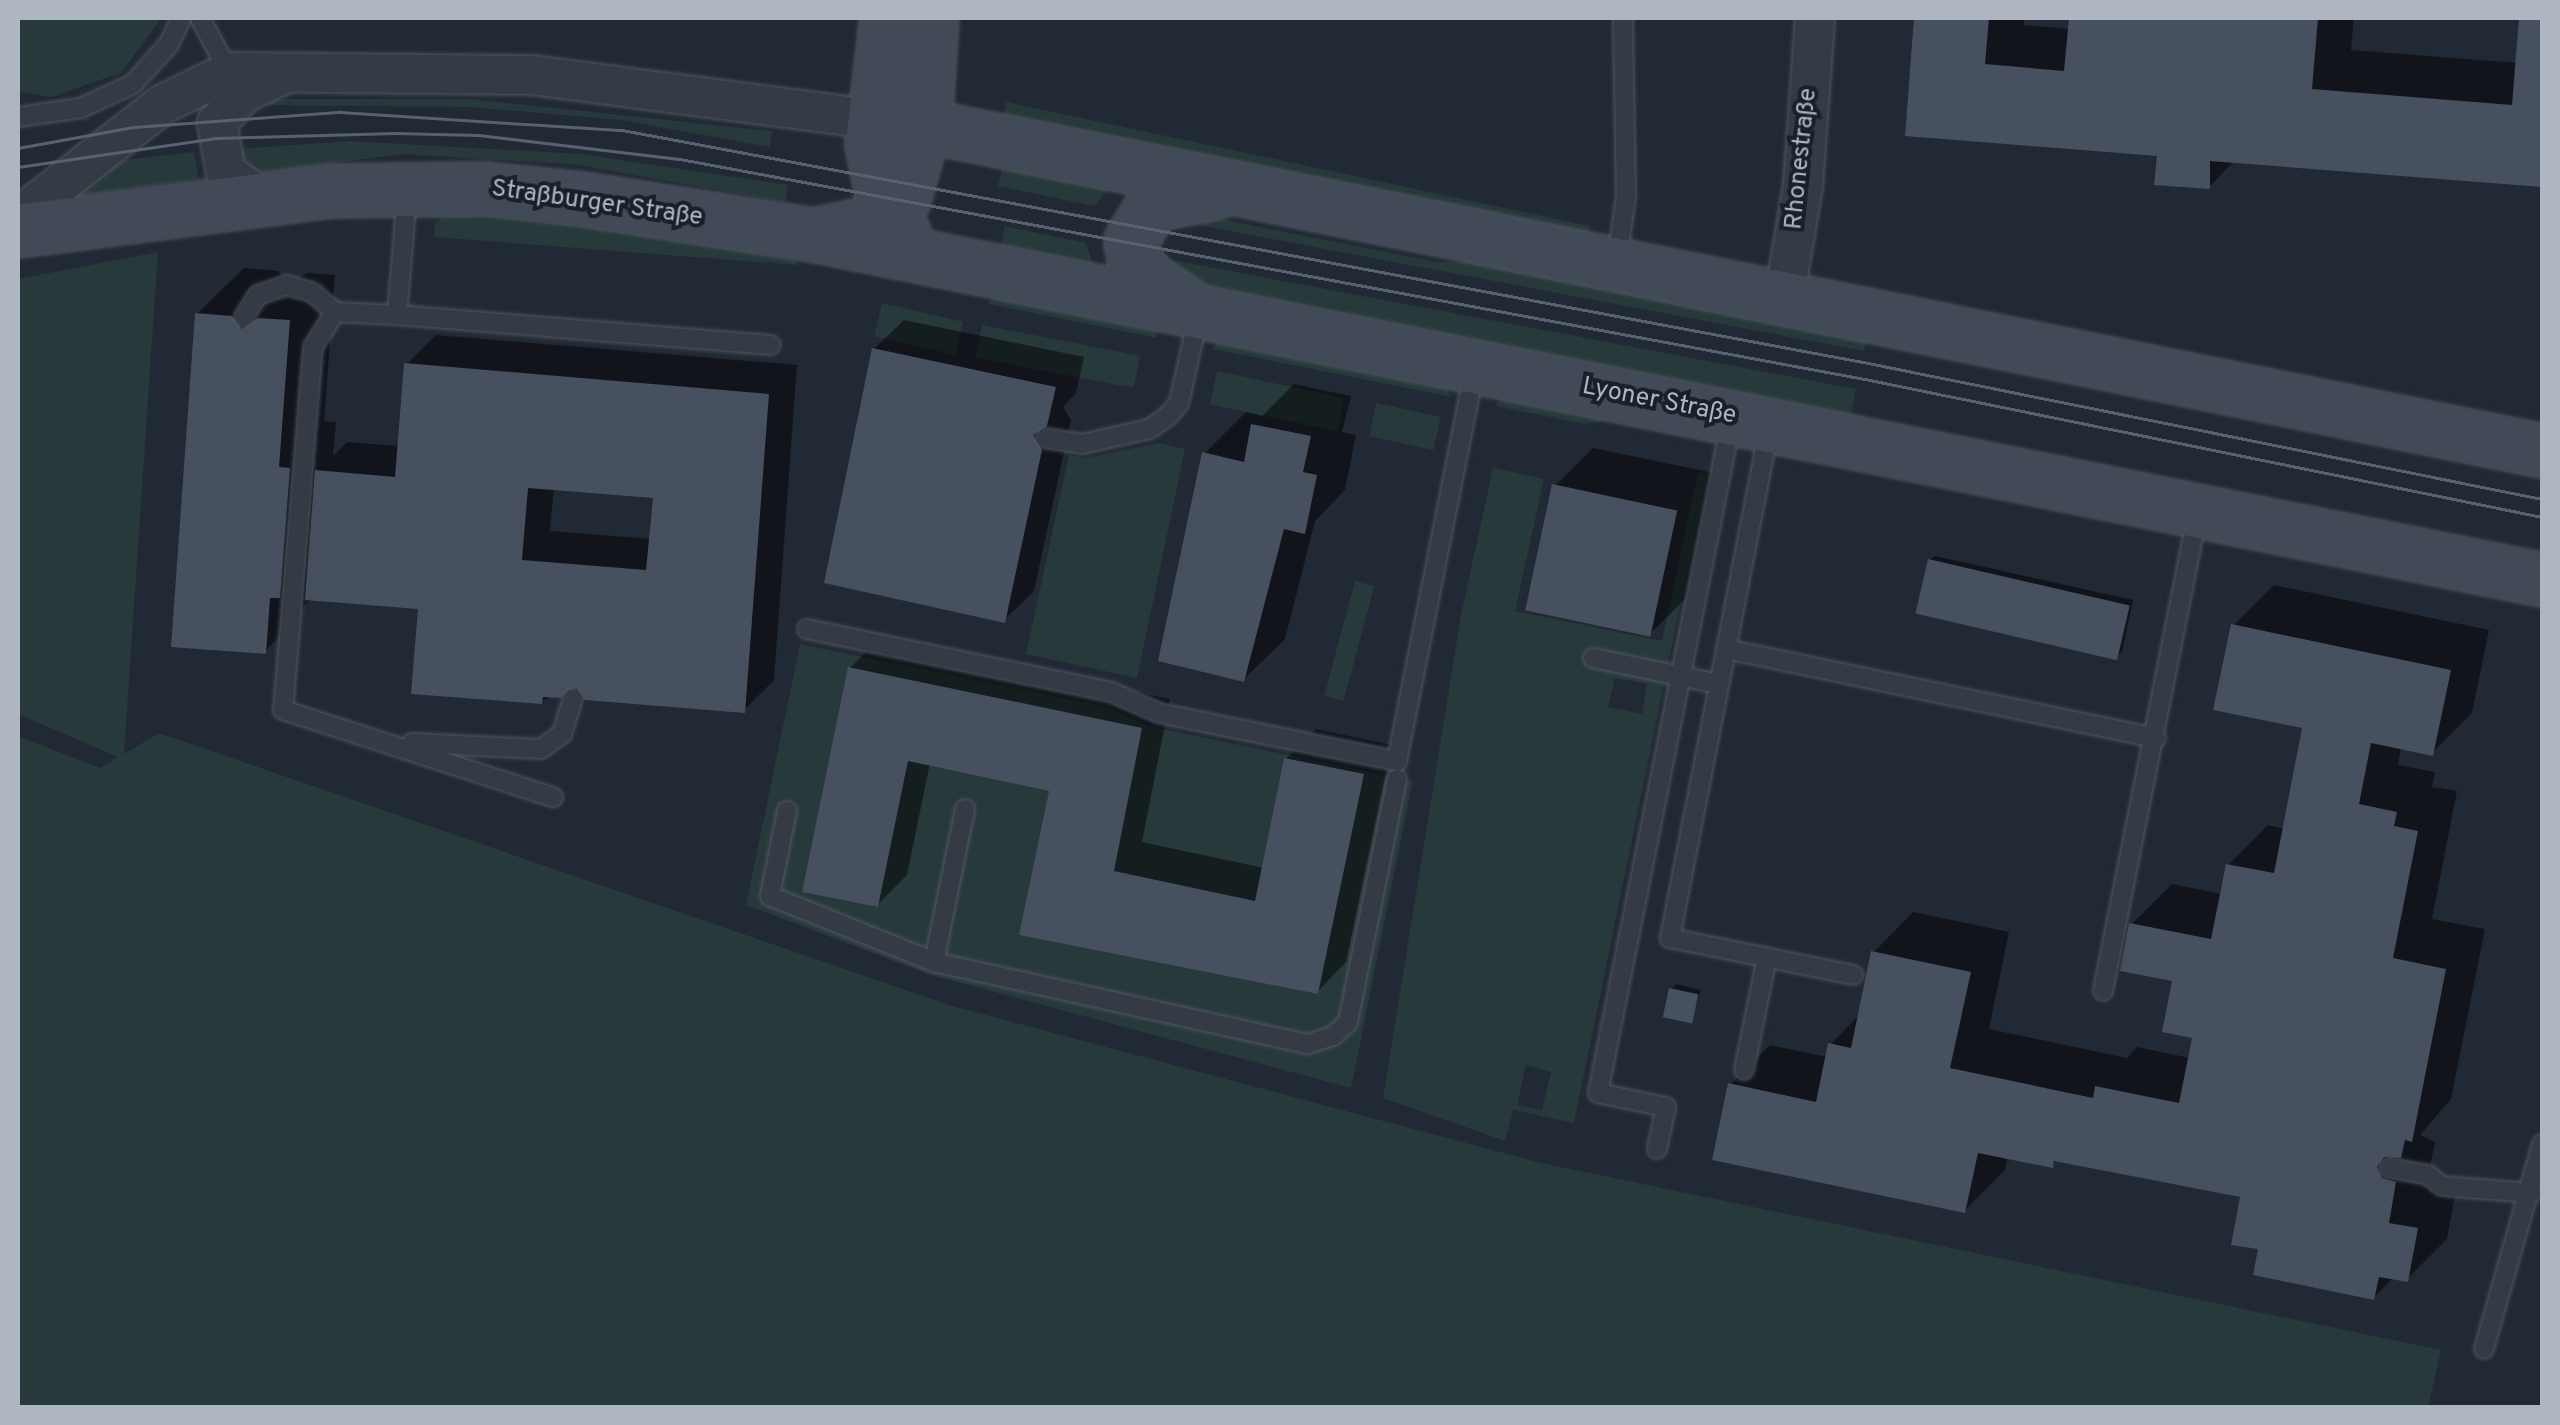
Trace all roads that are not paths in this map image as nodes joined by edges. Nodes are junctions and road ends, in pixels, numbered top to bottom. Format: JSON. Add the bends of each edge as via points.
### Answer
{"nodes":[{"id":1,"x":182,"y":18,"type":"edge"},
{"id":2,"x":200,"y":18,"type":"edge"},
{"id":3,"x":887,"y":18,"type":"edge"},
{"id":4,"x":932,"y":18,"type":"edge"},
{"id":5,"x":1623,"y":18,"type":"edge"},
{"id":6,"x":1815,"y":18,"type":"edge"},
{"id":7,"x":297,"y":70,"type":"junction"},
{"id":8,"x":229,"y":72,"type":"junction"},
{"id":9,"x":18,"y":116,"type":"edge"},
{"id":10,"x":872,"y":119,"type":"junction"},
{"id":11,"x":925,"y":126,"type":"junction"},
{"id":12,"x":408,"y":188,"type":"junction"},
{"id":13,"x":1271,"y":193,"type":"junction"},
{"id":14,"x":261,"y":197,"type":"junction"},
{"id":15,"x":891,"y":212,"type":"junction"},
{"id":16,"x":18,"y":218,"type":"edge"},
{"id":17,"x":18,"y":231,"type":"edge"},
{"id":18,"x":813,"y":235,"type":"junction"},
{"id":19,"x":929,"y":261,"type":"junction"},
{"id":20,"x":1616,"y":265,"type":"junction"},
{"id":21,"x":1784,"y":299,"type":"junction"},
{"id":22,"x":335,"y":312,"type":"junction"},
{"id":23,"x":1199,"y":312,"type":"junction"},
{"id":24,"x":396,"y":315,"type":"junction"},
{"id":25,"x":244,"y":317,"type":"dead end"},
{"id":26,"x":771,"y":345,"type":"dead end"},
{"id":27,"x":1476,"y":366,"type":"junction"},
{"id":28,"x":1751,"y":420,"type":"junction"},
{"id":29,"x":1045,"y":438,"type":"dead end"},
{"id":30,"x":2542,"y":451,"type":"edge"},
{"id":31,"x":2198,"y":512,"type":"junction"},
{"id":32,"x":2542,"y":580,"type":"edge"},
{"id":33,"x":807,"y":629,"type":"dead end"},
{"id":34,"x":1726,"y":649,"type":"junction"},
{"id":35,"x":1593,"y":658,"type":"dead end"},
{"id":36,"x":1680,"y":676,"type":"junction"},
{"id":37,"x":1719,"y":684,"type":"junction"},
{"id":38,"x":573,"y":700,"type":"dead end"},
{"id":39,"x":2156,"y":738,"type":"junction"},
{"id":40,"x":387,"y":742,"type":"junction"},
{"id":41,"x":1397,"y":779,"type":"dead end"},
{"id":42,"x":554,"y":797,"type":"dead end"},
{"id":43,"x":965,"y":809,"type":"dead end"},
{"id":44,"x":787,"y":811,"type":"dead end"},
{"id":45,"x":1767,"y":958,"type":"junction"},
{"id":46,"x":934,"y":962,"type":"junction"},
{"id":47,"x":1853,"y":975,"type":"dead end"},
{"id":48,"x":2103,"y":990,"type":"dead end"},
{"id":49,"x":1744,"y":1070,"type":"dead end"},
{"id":50,"x":2542,"y":1144,"type":"edge"},
{"id":51,"x":1657,"y":1149,"type":"dead end"},
{"id":52,"x":2389,"y":1168,"type":"dead end"},
{"id":53,"x":2532,"y":1193,"type":"junction"},
{"id":54,"x":2484,"y":1350,"type":"dead end"}],
"edges":[{"from":1,"to":9,"type":"lane","via":[[169,44],[132,84],[80,108]]},
{"from":2,"to":8,"type":"lane"},
{"from":3,"to":10,"type":"main road"},
{"from":4,"to":11,"type":"main road"},
{"from":5,"to":20,"type":"lane","via":[[1626,196]]},
{"from":6,"to":21,"type":"street","name":"Rhonestraße","via":[[1803,186]]},
{"from":7,"to":8,"type":"street"},
{"from":7,"to":10,"type":"street","via":[[532,76]]},
{"from":7,"to":14,"type":"street","via":[[244,93],[217,123],[226,173]]},
{"from":8,"to":16,"type":"street","via":[[164,104]]},
{"from":10,"to":11,"type":"street"},
{"from":10,"to":15,"type":"main road","via":[[877,174]]},
{"from":11,"to":13,"type":"main road"},
{"from":11,"to":15,"type":"main road","via":[[912,182]]},
{"from":12,"to":14,"type":"main road","name":"Straßburger Straße"},
{"from":12,"to":18,"type":"main road","name":"Straßburger Straße","via":[[580,199]]},
{"from":12,"to":24,"type":"lane"},
{"from":13,"to":20,"type":"main road"},
{"from":13,"to":23,"type":"main road","via":[[1170,198],[1153,204],[1136,225],[1135,262]]},
{"from":14,"to":17,"type":"main road","name":"Straßburger Straße"},
{"from":15,"to":18,"type":"main road"},
{"from":15,"to":19,"type":"main road"},
{"from":18,"to":19,"type":"main road","name":"Straßburger Straße"},
{"from":19,"to":23,"type":"main road","name":"Lyoner Straße"},
{"from":20,"to":21,"type":"main road"},
{"from":21,"to":30,"type":"main road"},
{"from":22,"to":24,"type":"lane"},
{"from":22,"to":25,"type":"lane","via":[[312,292],[287,285],[258,295]]},
{"from":22,"to":40,"type":"lane","via":[[313,347],[283,710]]},
{"from":23,"to":27,"type":"main road","name":"Lyoner Straße"},
{"from":23,"to":29,"type":"lane","via":[[1179,403],[1167,417],[1148,429],[1082,444]]},
{"from":24,"to":26,"type":"lane"},
{"from":27,"to":28,"type":"main road","name":"Lyoner Straße"},
{"from":27,"to":33,"type":"lane","via":[[1397,761],[1159,713],[1111,692]]},
{"from":28,"to":31,"type":"main road","name":"Lyoner Straße"},
{"from":28,"to":34,"type":"lane"},
{"from":28,"to":36,"type":"lane"},
{"from":31,"to":32,"type":"main road","name":"Lyoner Straße"},
{"from":31,"to":39,"type":"lane"},
{"from":34,"to":37,"type":"lane"},
{"from":34,"to":39,"type":"lane"},
{"from":35,"to":36,"type":"lane"},
{"from":36,"to":37,"type":"lane"},
{"from":36,"to":51,"type":"lane","via":[[1598,1093],[1666,1107]]},
{"from":37,"to":45,"type":"lane","via":[[1670,938]]},
{"from":38,"to":40,"type":"lane","via":[[562,734],[528,752]]},
{"from":39,"to":48,"type":"lane"},
{"from":40,"to":42,"type":"lane"},
{"from":41,"to":46,"type":"lane","via":[[1348,1022],[1332,1036],[1308,1044]]},
{"from":43,"to":46,"type":"lane"},
{"from":44,"to":46,"type":"lane","via":[[770,896]]},
{"from":45,"to":47,"type":"lane"},
{"from":45,"to":49,"type":"lane"},
{"from":50,"to":53,"type":"lane"},
{"from":52,"to":53,"type":"lane","via":[[2428,1175],[2442,1186]]},
{"from":53,"to":54,"type":"lane"}]}
